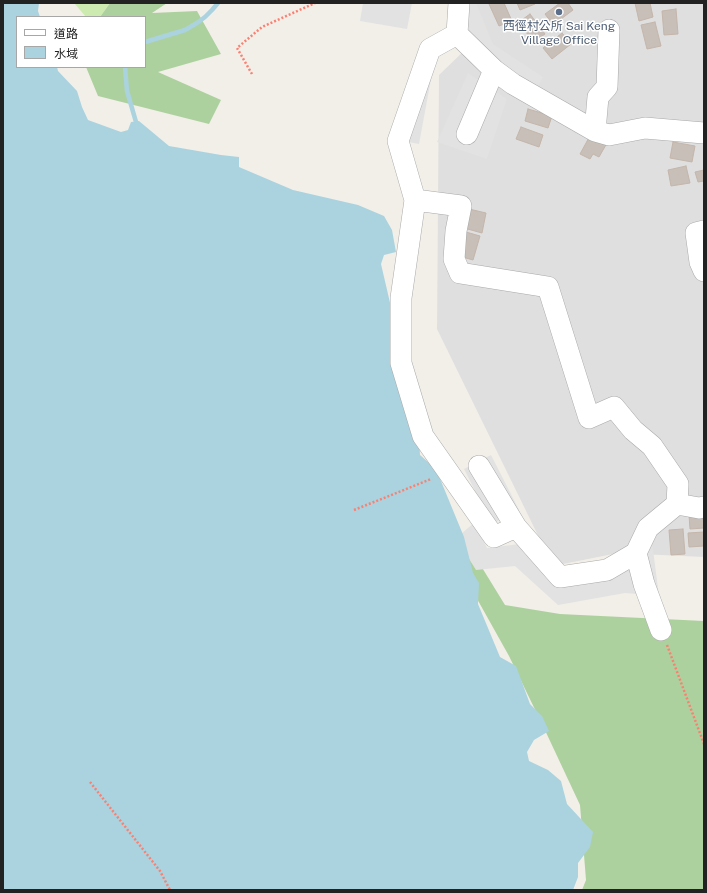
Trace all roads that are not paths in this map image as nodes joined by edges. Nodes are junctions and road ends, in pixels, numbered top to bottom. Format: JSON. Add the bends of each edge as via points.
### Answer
{"nodes":[{"id":1,"x":459,"y":3,"type":"edge"},
{"id":2,"x":609,"y":30,"type":"dead end"},
{"id":3,"x":457,"y":34,"type":"junction"},
{"id":4,"x":494,"y":70,"type":"junction"},
{"id":5,"x":595,"y":131,"type":"junction"},
{"id":6,"x":704,"y":133,"type":"edge"},
{"id":7,"x":467,"y":134,"type":"dead end"},
{"id":8,"x":415,"y":200,"type":"junction"},
{"id":9,"x":704,"y":231,"type":"edge"},
{"id":10,"x":704,"y":271,"type":"edge"},
{"id":11,"x":479,"y":466,"type":"dead end"},
{"id":12,"x":677,"y":504,"type":"junction"},
{"id":13,"x":704,"y":507,"type":"edge"},
{"id":14,"x":516,"y":527,"type":"junction"},
{"id":15,"x":636,"y":553,"type":"junction"},
{"id":16,"x":661,"y":630,"type":"road end"}],
"edges":[{"from":1,"to":3,"type":"street"},
{"from":2,"to":5,"type":"street","via":[[607,88],[598,97]]},
{"from":3,"to":4,"type":"street"},
{"from":3,"to":8,"type":"street","via":[[430,48],[398,141]]},
{"from":4,"to":5,"type":"street","via":[[513,84]]},
{"from":4,"to":7,"type":"street"},
{"from":5,"to":6,"type":"street","via":[[609,135],[645,128]]},
{"from":8,"to":12,"type":"street","via":[[461,206],[454,259],[460,273],[548,287],[589,418],[614,407],[633,430],[652,446],[678,484]]},
{"from":8,"to":14,"type":"street","via":[[401,298],[401,363],[423,436],[494,536]]},
{"from":9,"to":10,"type":"street","via":[[696,233],[700,262]]},
{"from":11,"to":14,"type":"street"},
{"from":12,"to":13,"type":"street"},
{"from":12,"to":15,"type":"street","via":[[648,528]]},
{"from":14,"to":15,"type":"street","via":[[560,577],[607,570]]},
{"from":15,"to":16,"type":"street"}]}
